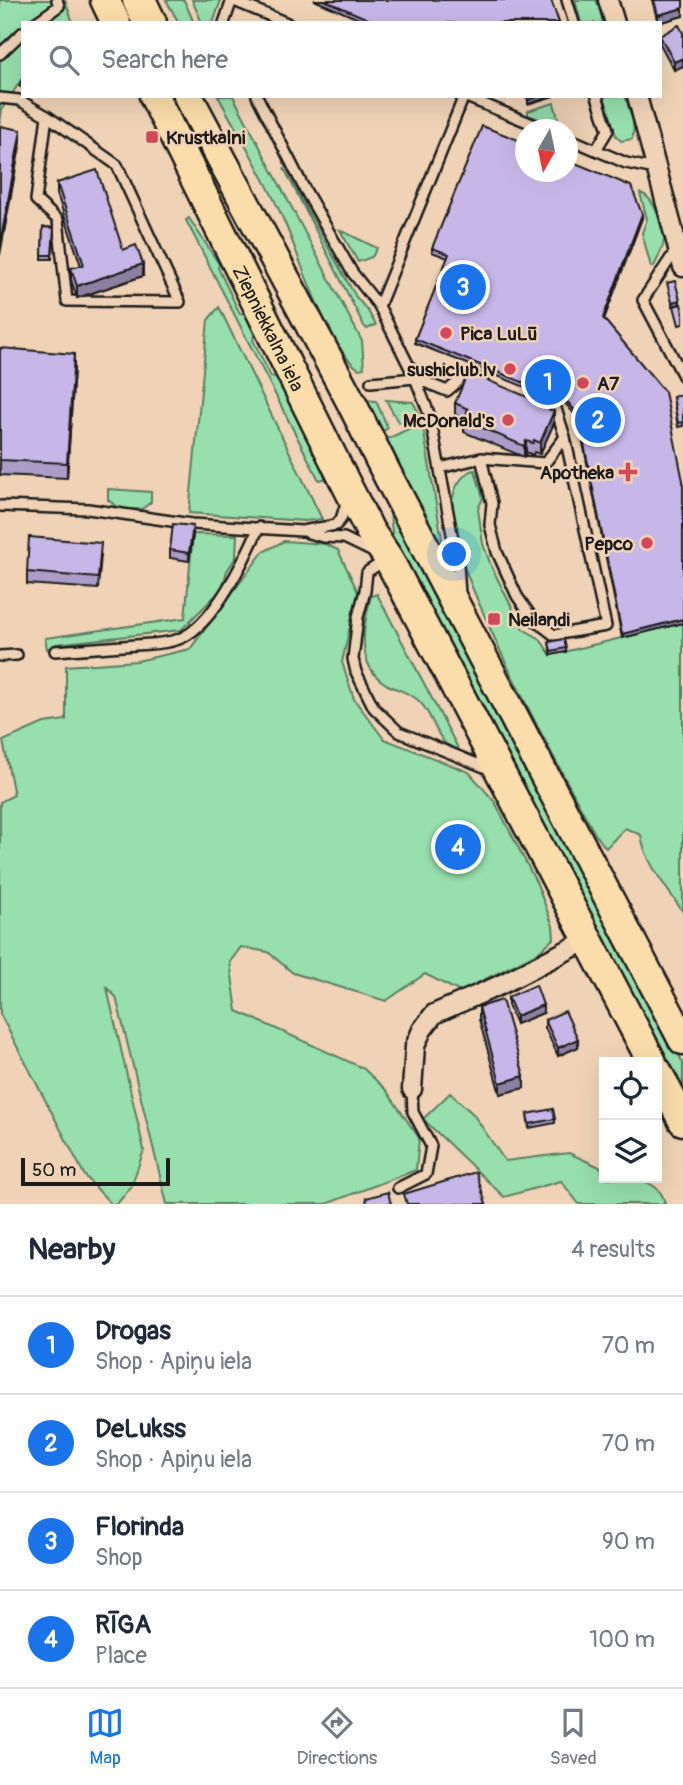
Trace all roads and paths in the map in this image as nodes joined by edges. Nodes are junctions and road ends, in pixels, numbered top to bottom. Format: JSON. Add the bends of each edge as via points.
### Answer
{"nodes":[{"id":1,"x":57,"y":0,"type":"edge"},
{"id":2,"x":105,"y":0,"type":"edge"},
{"id":3,"x":139,"y":0,"type":"edge"},
{"id":4,"x":150,"y":0,"type":"edge"},
{"id":5,"x":232,"y":0,"type":"edge"},
{"id":6,"x":567,"y":0,"type":"edge"},
{"id":7,"x":608,"y":0,"type":"edge"},
{"id":8,"x":38,"y":21,"type":"edge"},
{"id":9,"x":115,"y":21,"type":"edge"},
{"id":10,"x":149,"y":21,"type":"edge"},
{"id":11,"x":156,"y":21,"type":"edge"},
{"id":12,"x":225,"y":21,"type":"edge"},
{"id":13,"x":282,"y":21,"type":"edge"},
{"id":14,"x":573,"y":21,"type":"edge"},
{"id":15,"x":614,"y":21,"type":"edge"},
{"id":16,"x":21,"y":34,"type":"edge"},
{"id":17,"x":0,"y":54,"type":"edge"},
{"id":18,"x":0,"y":98,"type":"edge"},
{"id":19,"x":155,"y":98,"type":"edge"},
{"id":20,"x":189,"y":98,"type":"edge"},
{"id":21,"x":258,"y":98,"type":"edge"},
{"id":22,"x":463,"y":98,"type":"edge"},
{"id":23,"x":469,"y":98,"type":"edge"},
{"id":24,"x":598,"y":98,"type":"edge"},
{"id":25,"x":637,"y":98,"type":"edge"},
{"id":26,"x":47,"y":116,"type":"junction"},
{"id":27,"x":520,"y":119,"type":"edge"},
{"id":28,"x":578,"y":142,"type":"edge"},
{"id":29,"x":596,"y":150,"type":"junction"},
{"id":30,"x":655,"y":169,"type":"junction"},
{"id":31,"x":678,"y":248,"type":"junction"},
{"id":32,"x":683,"y":267,"type":"edge"},
{"id":33,"x":379,"y":306,"type":"junction"},
{"id":34,"x":683,"y":376,"type":"edge"},
{"id":35,"x":415,"y":378,"type":"junction"},
{"id":36,"x":371,"y":382,"type":"dead end"},
{"id":37,"x":492,"y":384,"type":"edge"},
{"id":38,"x":530,"y":399,"type":"edge"},
{"id":39,"x":565,"y":437,"type":"junction"},
{"id":40,"x":481,"y":458,"type":"junction"},
{"id":41,"x":440,"y":467,"type":"junction"},
{"id":42,"x":342,"y":476,"type":"junction"},
{"id":43,"x":0,"y":506,"type":"edge"},
{"id":44,"x":260,"y":527,"type":"junction"},
{"id":45,"x":302,"y":531,"type":"junction"},
{"id":46,"x":388,"y":558,"type":"junction"},
{"id":47,"x":462,"y":619,"type":"junction"},
{"id":48,"x":55,"y":651,"type":"dead end"},
{"id":49,"x":18,"y":655,"type":"dead end"},
{"id":50,"x":0,"y":656,"type":"edge"},
{"id":51,"x":501,"y":774,"type":"junction"},
{"id":52,"x":587,"y":940,"type":"junction"},
{"id":53,"x":683,"y":1040,"type":"edge"},
{"id":54,"x":649,"y":1057,"type":"edge"},
{"id":55,"x":662,"y":1081,"type":"edge"},
{"id":56,"x":412,"y":1089,"type":"joint"},
{"id":57,"x":683,"y":1121,"type":"edge"},
{"id":58,"x":398,"y":1188,"type":"dead end"}],
"edges":[{"from":1,"to":8,"type":"lane","via":[[59,6]]},
{"from":2,"to":9,"type":"highway"},
{"from":3,"to":10,"type":"highway"},
{"from":4,"to":11,"type":"highway"},
{"from":5,"to":12,"type":"lane"},
{"from":5,"to":13,"type":"lane"},
{"from":6,"to":14,"type":"lane"},
{"from":7,"to":15,"type":"street"},
{"from":16,"to":17,"type":"lane"},
{"from":18,"to":26,"type":"lane","via":[[19,100]]},
{"from":19,"to":42,"type":"highway","name":"Ziepniekkalna iela"},
{"from":20,"to":47,"type":"highway"},
{"from":21,"to":33,"type":"lane","via":[[345,260]]},
{"from":22,"to":33,"type":"lane"},
{"from":23,"to":27,"type":"lane"},
{"from":24,"to":29,"type":"lane","via":[[608,130]]},
{"from":25,"to":30,"type":"street"},
{"from":26,"to":26,"type":"lane","via":[[36,200],[58,220],[67,301],[180,302],[117,165]]},
{"from":28,"to":29,"type":"lane"},
{"from":29,"to":30,"type":"lane"},
{"from":30,"to":31,"type":"street"},
{"from":31,"to":32,"type":"street"},
{"from":31,"to":34,"type":"lane","via":[[643,300]]},
{"from":33,"to":35,"type":"lane"},
{"from":35,"to":36,"type":"lane"},
{"from":35,"to":37,"type":"lane","via":[[447,390],[467,374]]},
{"from":35,"to":41,"type":"lane","via":[[430,415]]},
{"from":38,"to":39,"type":"lane","via":[[556,410]]},
{"from":39,"to":40,"type":"lane","via":[[545,463]]},
{"from":39,"to":40,"type":"lane","via":[[606,626],[554,635],[533,619],[496,552],[490,525],[492,503]]},
{"from":40,"to":41,"type":"lane"},
{"from":41,"to":47,"type":"lane","via":[[458,566]]},
{"from":42,"to":45,"type":"lane","via":[[347,499],[341,519],[336,525]]},
{"from":42,"to":46,"type":"highway","name":"Ziepniekkalna iela"},
{"from":43,"to":44,"type":"lane","via":[[88,509],[192,524]]},
{"from":44,"to":45,"type":"lane"},
{"from":44,"to":48,"type":"lane","via":[[216,605],[192,632],[158,643]]},
{"from":45,"to":46,"type":"lane","via":[[344,538]]},
{"from":46,"to":51,"type":"highway","name":"Ziepniekkalna iela"},
{"from":46,"to":51,"type":"lane","via":[[367,572],[353,659],[374,708],[399,732]]},
{"from":47,"to":53,"type":"highway"},
{"from":49,"to":50,"type":"lane"},
{"from":51,"to":52,"type":"highway","name":"Ziepniekkalna iela"},
{"from":52,"to":54,"type":"highway","name":"Ziepniekkalna iela"},
{"from":52,"to":56,"type":"street","via":[[434,1014],[415,1046]]},
{"from":55,"to":57,"type":"highway"},
{"from":56,"to":58,"type":"lane","via":[[413,1112],[431,1146],[426,1174]]}]}
